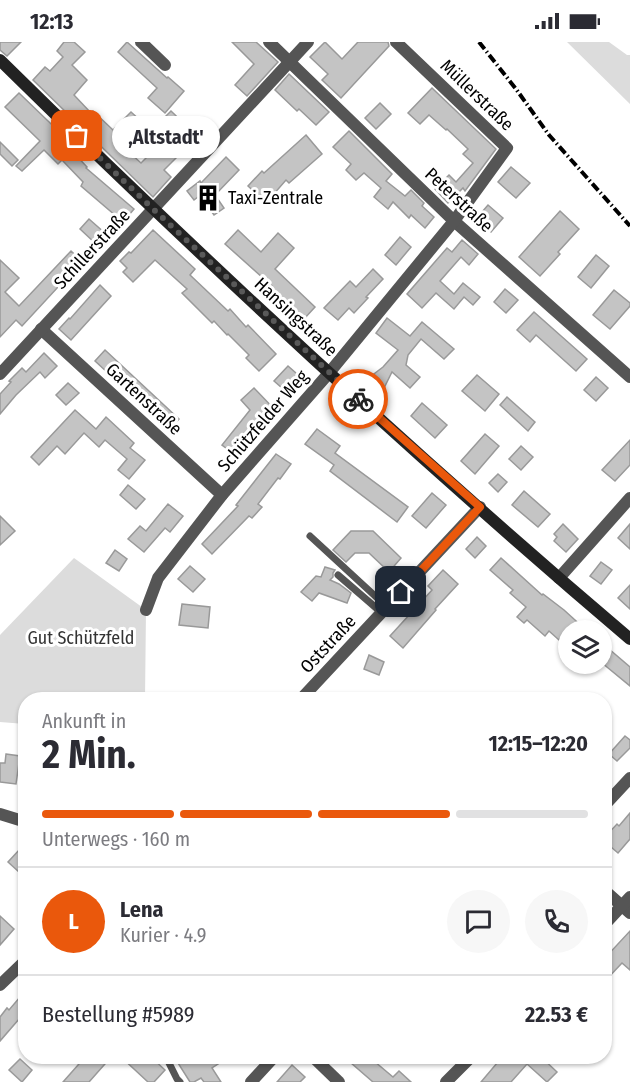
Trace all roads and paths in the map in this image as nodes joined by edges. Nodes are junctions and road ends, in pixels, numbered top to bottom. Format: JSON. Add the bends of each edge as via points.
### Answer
{"nodes":[{"id":1,"x":141,"y":42,"type":"edge"},
{"id":2,"x":269,"y":42,"type":"edge"},
{"id":3,"x":308,"y":42,"type":"edge"},
{"id":4,"x":396,"y":42,"type":"edge"},
{"id":5,"x":0,"y":60,"type":"edge"},
{"id":6,"x":289,"y":61,"type":"junction"},
{"id":7,"x":165,"y":66,"type":"dead end"},
{"id":8,"x":507,"y":148,"type":"joint"},
{"id":9,"x":153,"y":209,"type":"junction"},
{"id":10,"x":454,"y":221,"type":"junction"},
{"id":11,"x":41,"y":329,"type":"junction"},
{"id":12,"x":329,"y":373,"type":"junction"},
{"id":13,"x":0,"y":374,"type":"edge"},
{"id":14,"x":630,"y":377,"type":"edge"},
{"id":15,"x":222,"y":495,"type":"junction"},
{"id":16,"x":630,"y":498,"type":"edge"},
{"id":17,"x":480,"y":507,"type":"junction"},
{"id":18,"x":310,"y":536,"type":"dead end"},
{"id":19,"x":338,"y":575,"type":"dead end"},
{"id":20,"x":559,"y":578,"type":"junction"},
{"id":21,"x":146,"y":610,"type":"dead end"},
{"id":22,"x":384,"y":610,"type":"junction"},
{"id":23,"x":630,"y":639,"type":"edge"},
{"id":24,"x":308,"y":692,"type":"edge"},
{"id":25,"x":630,"y":778,"type":"edge"},
{"id":26,"x":612,"y":797,"type":"edge"},
{"id":27,"x":0,"y":814,"type":"edge"},
{"id":28,"x":18,"y":820,"type":"edge"},
{"id":29,"x":612,"y":895,"type":"edge"},
{"id":30,"x":627,"y":905,"type":"edge"},
{"id":31,"x":612,"y":918,"type":"edge"},
{"id":32,"x":18,"y":968,"type":"edge"},
{"id":33,"x":0,"y":986,"type":"edge"},
{"id":34,"x":170,"y":1064,"type":"edge"},
{"id":35,"x":268,"y":1064,"type":"edge"},
{"id":36,"x":320,"y":1064,"type":"edge"},
{"id":37,"x":464,"y":1064,"type":"edge"},
{"id":38,"x":180,"y":1082,"type":"edge"},
{"id":39,"x":251,"y":1082,"type":"edge"},
{"id":40,"x":339,"y":1082,"type":"edge"},
{"id":41,"x":446,"y":1082,"type":"edge"}],
"edges":[{"from":1,"to":7,"type":"street"},
{"from":2,"to":6,"type":"street","name":"Peterstraße"},
{"from":3,"to":6,"type":"street","name":"Schillerstraße"},
{"from":4,"to":8,"type":"street","name":"Müllerstraße"},
{"from":5,"to":9,"type":"street","name":"Hansingstraße"},
{"from":6,"to":9,"type":"street","name":"Schillerstraße"},
{"from":6,"to":10,"type":"street","name":"Peterstraße"},
{"from":8,"to":10,"type":"street","name":"Schützfelder Weg"},
{"from":9,"to":11,"type":"street","name":"Schillerstraße"},
{"from":9,"to":12,"type":"street","name":"Hansingstraße"},
{"from":10,"to":12,"type":"street","name":"Schützfelder Weg"},
{"from":10,"to":14,"type":"street","name":"Peterstraße"},
{"from":11,"to":13,"type":"street","name":"Schillerstraße"},
{"from":11,"to":15,"type":"street","name":"Gartenstraße"},
{"from":12,"to":15,"type":"street","name":"Schützfelder Weg"},
{"from":12,"to":17,"type":"street","name":"Hansingstraße"},
{"from":15,"to":21,"type":"street","name":"Schützfelder Weg","via":[[158,578]]},
{"from":16,"to":20,"type":"street"},
{"from":17,"to":20,"type":"street","name":"Hansingstraße"},
{"from":17,"to":22,"type":"street","name":"Oststraße"},
{"from":18,"to":22,"type":"lane"},
{"from":19,"to":22,"type":"lane"},
{"from":20,"to":23,"type":"street","name":"Hansingstraße"},
{"from":22,"to":24,"type":"street","name":"Oststraße"},
{"from":25,"to":26,"type":"street"},
{"from":27,"to":28,"type":"street"},
{"from":29,"to":30,"type":"street"},
{"from":30,"to":31,"type":"street"},
{"from":32,"to":33,"type":"street"},
{"from":34,"to":38,"type":"lane"},
{"from":35,"to":39,"type":"street"},
{"from":36,"to":40,"type":"street"},
{"from":37,"to":41,"type":"street"}]}
